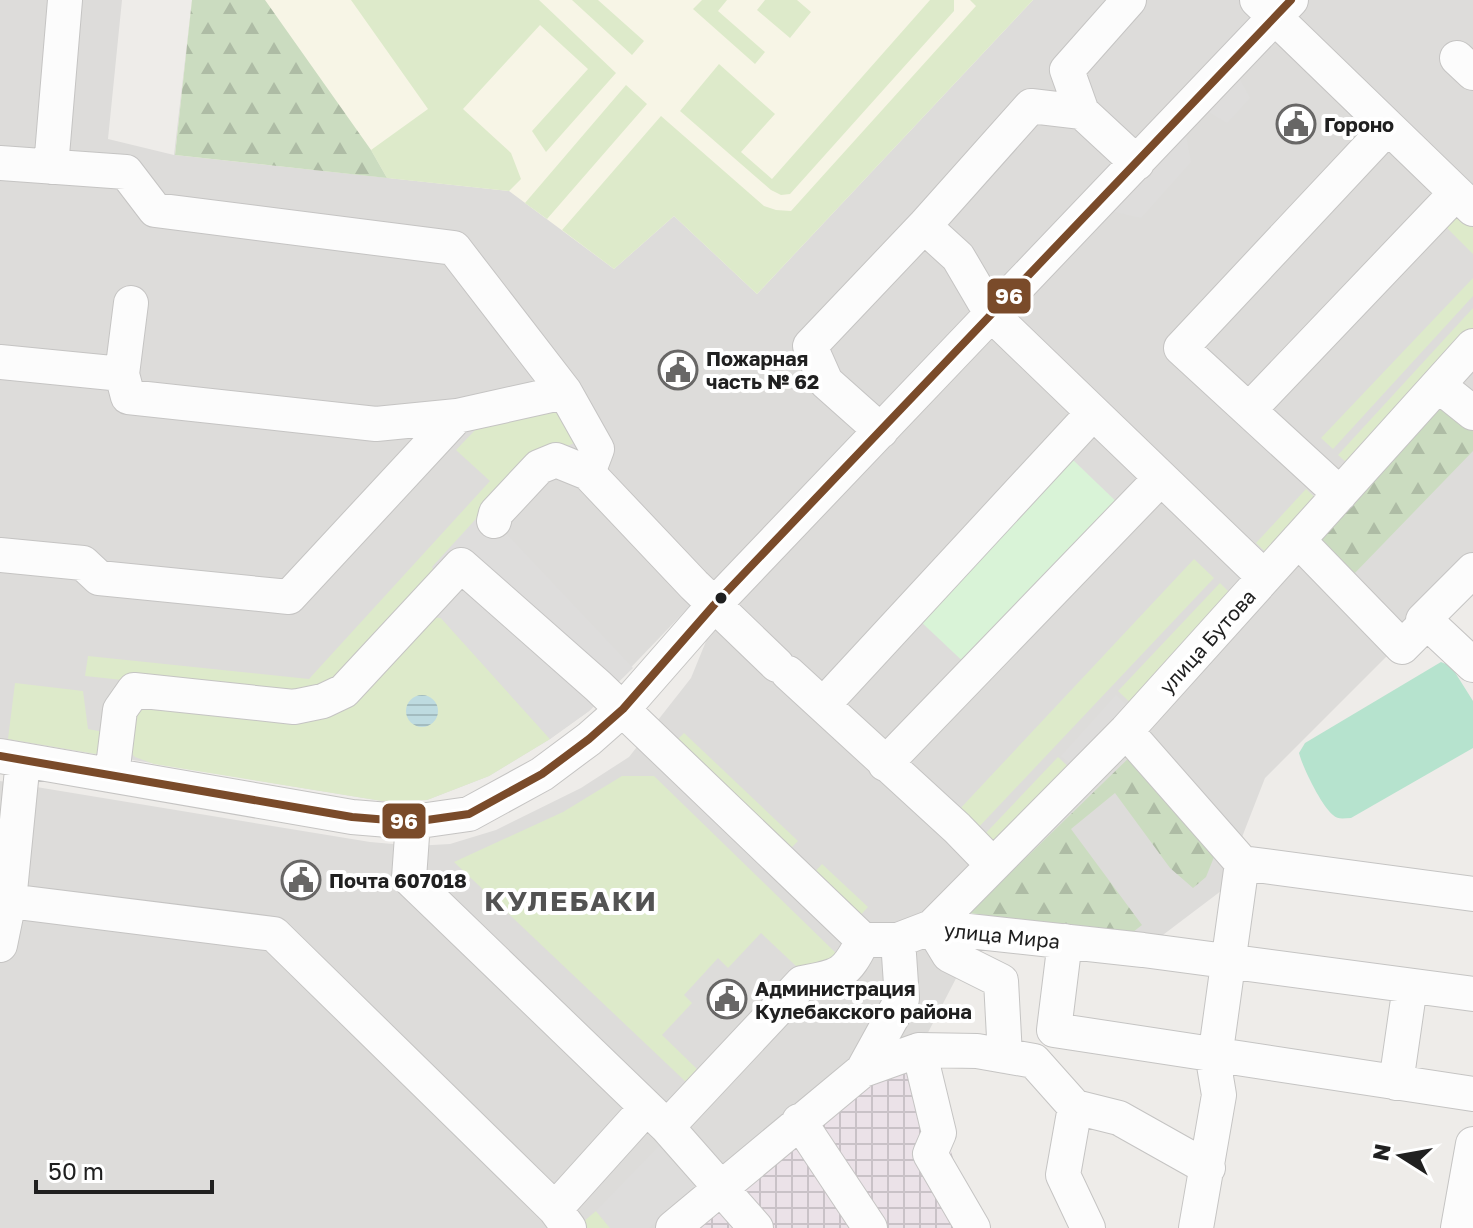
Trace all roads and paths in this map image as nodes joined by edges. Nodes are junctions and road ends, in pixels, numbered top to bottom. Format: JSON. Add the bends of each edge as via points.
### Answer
{"nodes":[{"id":1,"x":65,"y":0,"type":"edge"},
{"id":2,"x":1129,"y":0,"type":"edge"},
{"id":3,"x":1274,"y":6,"type":"edge"},
{"id":4,"x":1082,"y":112,"type":"junction"},
{"id":5,"x":1388,"y":127,"type":"junction"},
{"id":6,"x":0,"y":163,"type":"edge"},
{"id":7,"x":1137,"y":163,"type":"junction"},
{"id":8,"x":51,"y":167,"type":"junction"},
{"id":9,"x":1465,"y":201,"type":"edge"},
{"id":10,"x":924,"y":226,"type":"junction"},
{"id":11,"x":131,"y":303,"type":"dead end"},
{"id":12,"x":992,"y":315,"type":"junction"},
{"id":13,"x":1473,"y":346,"type":"edge"},
{"id":14,"x":0,"y":362,"type":"edge"},
{"id":15,"x":122,"y":374,"type":"junction"},
{"id":16,"x":1438,"y":385,"type":"junction"},
{"id":17,"x":565,"y":392,"type":"junction"},
{"id":18,"x":1249,"y":410,"type":"junction"},
{"id":19,"x":1093,"y":413,"type":"junction"},
{"id":20,"x":1473,"y":413,"type":"edge"},
{"id":21,"x":457,"y":416,"type":"junction"},
{"id":22,"x":881,"y":431,"type":"junction"},
{"id":23,"x":588,"y":473,"type":"junction"},
{"id":24,"x":1161,"y":478,"type":"junction"},
{"id":25,"x":1340,"y":494,"type":"junction"},
{"id":26,"x":494,"y":521,"type":"dead end"},
{"id":27,"x":1298,"y":540,"type":"junction"},
{"id":28,"x":0,"y":555,"type":"edge"},
{"id":29,"x":1473,"y":570,"type":"edge"},
{"id":30,"x":1264,"y":577,"type":"junction"},
{"id":31,"x":714,"y":605,"type":"junction"},
{"id":32,"x":1427,"y":622,"type":"junction"},
{"id":33,"x":1473,"y":665,"type":"edge"},
{"id":34,"x":823,"y":705,"type":"junction"},
{"id":35,"x":623,"y":709,"type":"junction"},
{"id":36,"x":1126,"y":731,"type":"junction"},
{"id":37,"x":12,"y":758,"type":"edge"},
{"id":38,"x":885,"y":764,"type":"junction"},
{"id":39,"x":112,"y":775,"type":"junction"},
{"id":40,"x":413,"y":822,"type":"junction"},
{"id":41,"x":1242,"y":863,"type":"junction"},
{"id":42,"x":993,"y":865,"type":"junction"},
{"id":43,"x":1473,"y":894,"type":"edge"},
{"id":44,"x":9,"y":901,"type":"junction"},
{"id":45,"x":932,"y":927,"type":"junction"},
{"id":46,"x":863,"y":940,"type":"junction"},
{"id":47,"x":898,"y":940,"type":"junction"},
{"id":48,"x":1065,"y":941,"type":"junction"},
{"id":49,"x":0,"y":945,"type":"edge"},
{"id":50,"x":1229,"y":961,"type":"junction"},
{"id":51,"x":1410,"y":986,"type":"junction"},
{"id":52,"x":1473,"y":994,"type":"edge"},
{"id":53,"x":919,"y":1050,"type":"junction"},
{"id":54,"x":1215,"y":1055,"type":"junction"},
{"id":55,"x":1005,"y":1056,"type":"junction"},
{"id":56,"x":863,"y":1070,"type":"junction"},
{"id":57,"x":1396,"y":1083,"type":"junction"},
{"id":58,"x":1473,"y":1094,"type":"edge"},
{"id":59,"x":1075,"y":1107,"type":"junction"},
{"id":60,"x":657,"y":1118,"type":"junction"},
{"id":61,"x":799,"y":1121,"type":"junction"},
{"id":62,"x":1473,"y":1144,"type":"edge"},
{"id":63,"x":1208,"y":1168,"type":"junction"},
{"id":64,"x":721,"y":1186,"type":"junction"},
{"id":65,"x":562,"y":1218,"type":"edge"},
{"id":66,"x":673,"y":1228,"type":"edge"},
{"id":67,"x":756,"y":1228,"type":"edge"},
{"id":68,"x":870,"y":1228,"type":"edge"},
{"id":69,"x":973,"y":1228,"type":"edge"},
{"id":70,"x":1088,"y":1228,"type":"edge"},
{"id":71,"x":1196,"y":1228,"type":"edge"},
{"id":72,"x":1458,"y":1228,"type":"edge"}],
"edges":[{"from":1,"to":8,"type":"street"},
{"from":2,"to":4,"type":"street","via":[[1067,70]]},
{"from":3,"to":5,"type":"street"},
{"from":3,"to":7,"type":"street"},
{"from":4,"to":7,"type":"street"},
{"from":4,"to":10,"type":"street","via":[[1031,106]]},
{"from":5,"to":9,"type":"street"},
{"from":5,"to":18,"type":"street","via":[[1181,348]]},
{"from":6,"to":8,"type":"street"},
{"from":7,"to":12,"type":"street"},
{"from":8,"to":17,"type":"street","via":[[126,172],[155,210],[454,248]]},
{"from":9,"to":18,"type":"street"},
{"from":10,"to":12,"type":"street","via":[[958,257]]},
{"from":10,"to":22,"type":"street","via":[[810,346],[826,382]]},
{"from":11,"to":15,"type":"street"},
{"from":12,"to":19,"type":"street"},
{"from":12,"to":22,"type":"street"},
{"from":13,"to":16,"type":"street","name":"улица Бутова"},
{"from":14,"to":15,"type":"street"},
{"from":15,"to":21,"type":"street","via":[[128,397],[376,424]]},
{"from":16,"to":20,"type":"street"},
{"from":16,"to":25,"type":"street","name":"улица Бутова"},
{"from":17,"to":21,"type":"street"},
{"from":17,"to":23,"type":"street","via":[[597,449]]},
{"from":18,"to":25,"type":"street"},
{"from":19,"to":24,"type":"street"},
{"from":19,"to":34,"type":"street"},
{"from":21,"to":28,"type":"street","via":[[289,597],[99,578],[83,563]]},
{"from":22,"to":31,"type":"street"},
{"from":23,"to":26,"type":"street","via":[[556,460],[539,467]]},
{"from":23,"to":31,"type":"street"},
{"from":24,"to":30,"type":"street"},
{"from":24,"to":38,"type":"street"},
{"from":25,"to":27,"type":"street","name":"улица Бутова"},
{"from":27,"to":30,"type":"street","name":"улица Бутова"},
{"from":27,"to":32,"type":"street","via":[[1402,647]]},
{"from":29,"to":32,"type":"street","via":[[1423,620]]},
{"from":30,"to":36,"type":"street","name":"улица Бутова"},
{"from":31,"to":34,"type":"street"},
{"from":31,"to":35,"type":"street"},
{"from":32,"to":33,"type":"street"},
{"from":34,"to":38,"type":"street"},
{"from":35,"to":39,"type":"street","via":[[461,565],[344,691],[323,701],[294,707],[134,690],[120,710]]},
{"from":35,"to":40,"type":"street","via":[[542,774],[469,814]]},
{"from":35,"to":46,"type":"street"},
{"from":36,"to":41,"type":"street"},
{"from":36,"to":42,"type":"street","name":"улица Бутова"},
{"from":37,"to":39,"type":"street"},
{"from":37,"to":44,"type":"street"},
{"from":38,"to":42,"type":"street"},
{"from":39,"to":40,"type":"street","via":[[352,817]]},
{"from":40,"to":60,"type":"street","via":[[409,878]]},
{"from":41,"to":43,"type":"street"},
{"from":41,"to":50,"type":"street"},
{"from":42,"to":45,"type":"street","name":"улица Бутова"},
{"from":44,"to":49,"type":"street"},
{"from":44,"to":65,"type":"street","via":[[274,934]]},
{"from":45,"to":47,"type":"street","name":"улица Мира"},
{"from":45,"to":48,"type":"street","name":"улица Мира"},
{"from":45,"to":55,"type":"street","via":[[949,955],[1001,981]]},
{"from":46,"to":47,"type":"street","name":"улица Мира"},
{"from":46,"to":60,"type":"street","via":[[850,967],[802,983]]},
{"from":47,"to":56,"type":"street","via":[[902,999]]},
{"from":48,"to":50,"type":"street","name":"улица Мира"},
{"from":48,"to":54,"type":"street","via":[[1054,1030]]},
{"from":50,"to":51,"type":"street","name":"улица Мира"},
{"from":50,"to":54,"type":"street"},
{"from":51,"to":52,"type":"street","name":"улица Мира"},
{"from":51,"to":57,"type":"street"},
{"from":53,"to":55,"type":"street"},
{"from":53,"to":56,"type":"street"},
{"from":53,"to":69,"type":"street","via":[[939,1133],[930,1154]]},
{"from":54,"to":57,"type":"street"},
{"from":54,"to":63,"type":"street","via":[[1219,1095]]},
{"from":55,"to":59,"type":"street","via":[[1034,1061]]},
{"from":56,"to":61,"type":"street"},
{"from":57,"to":58,"type":"street"},
{"from":59,"to":63,"type":"street","via":[[1119,1118]]},
{"from":59,"to":70,"type":"street","via":[[1063,1175]]},
{"from":60,"to":64,"type":"street"},
{"from":60,"to":65,"type":"street"},
{"from":61,"to":64,"type":"street"},
{"from":61,"to":68,"type":"street"},
{"from":62,"to":72,"type":"street"},
{"from":63,"to":71,"type":"street"},
{"from":64,"to":66,"type":"street"},
{"from":64,"to":67,"type":"street"}]}
